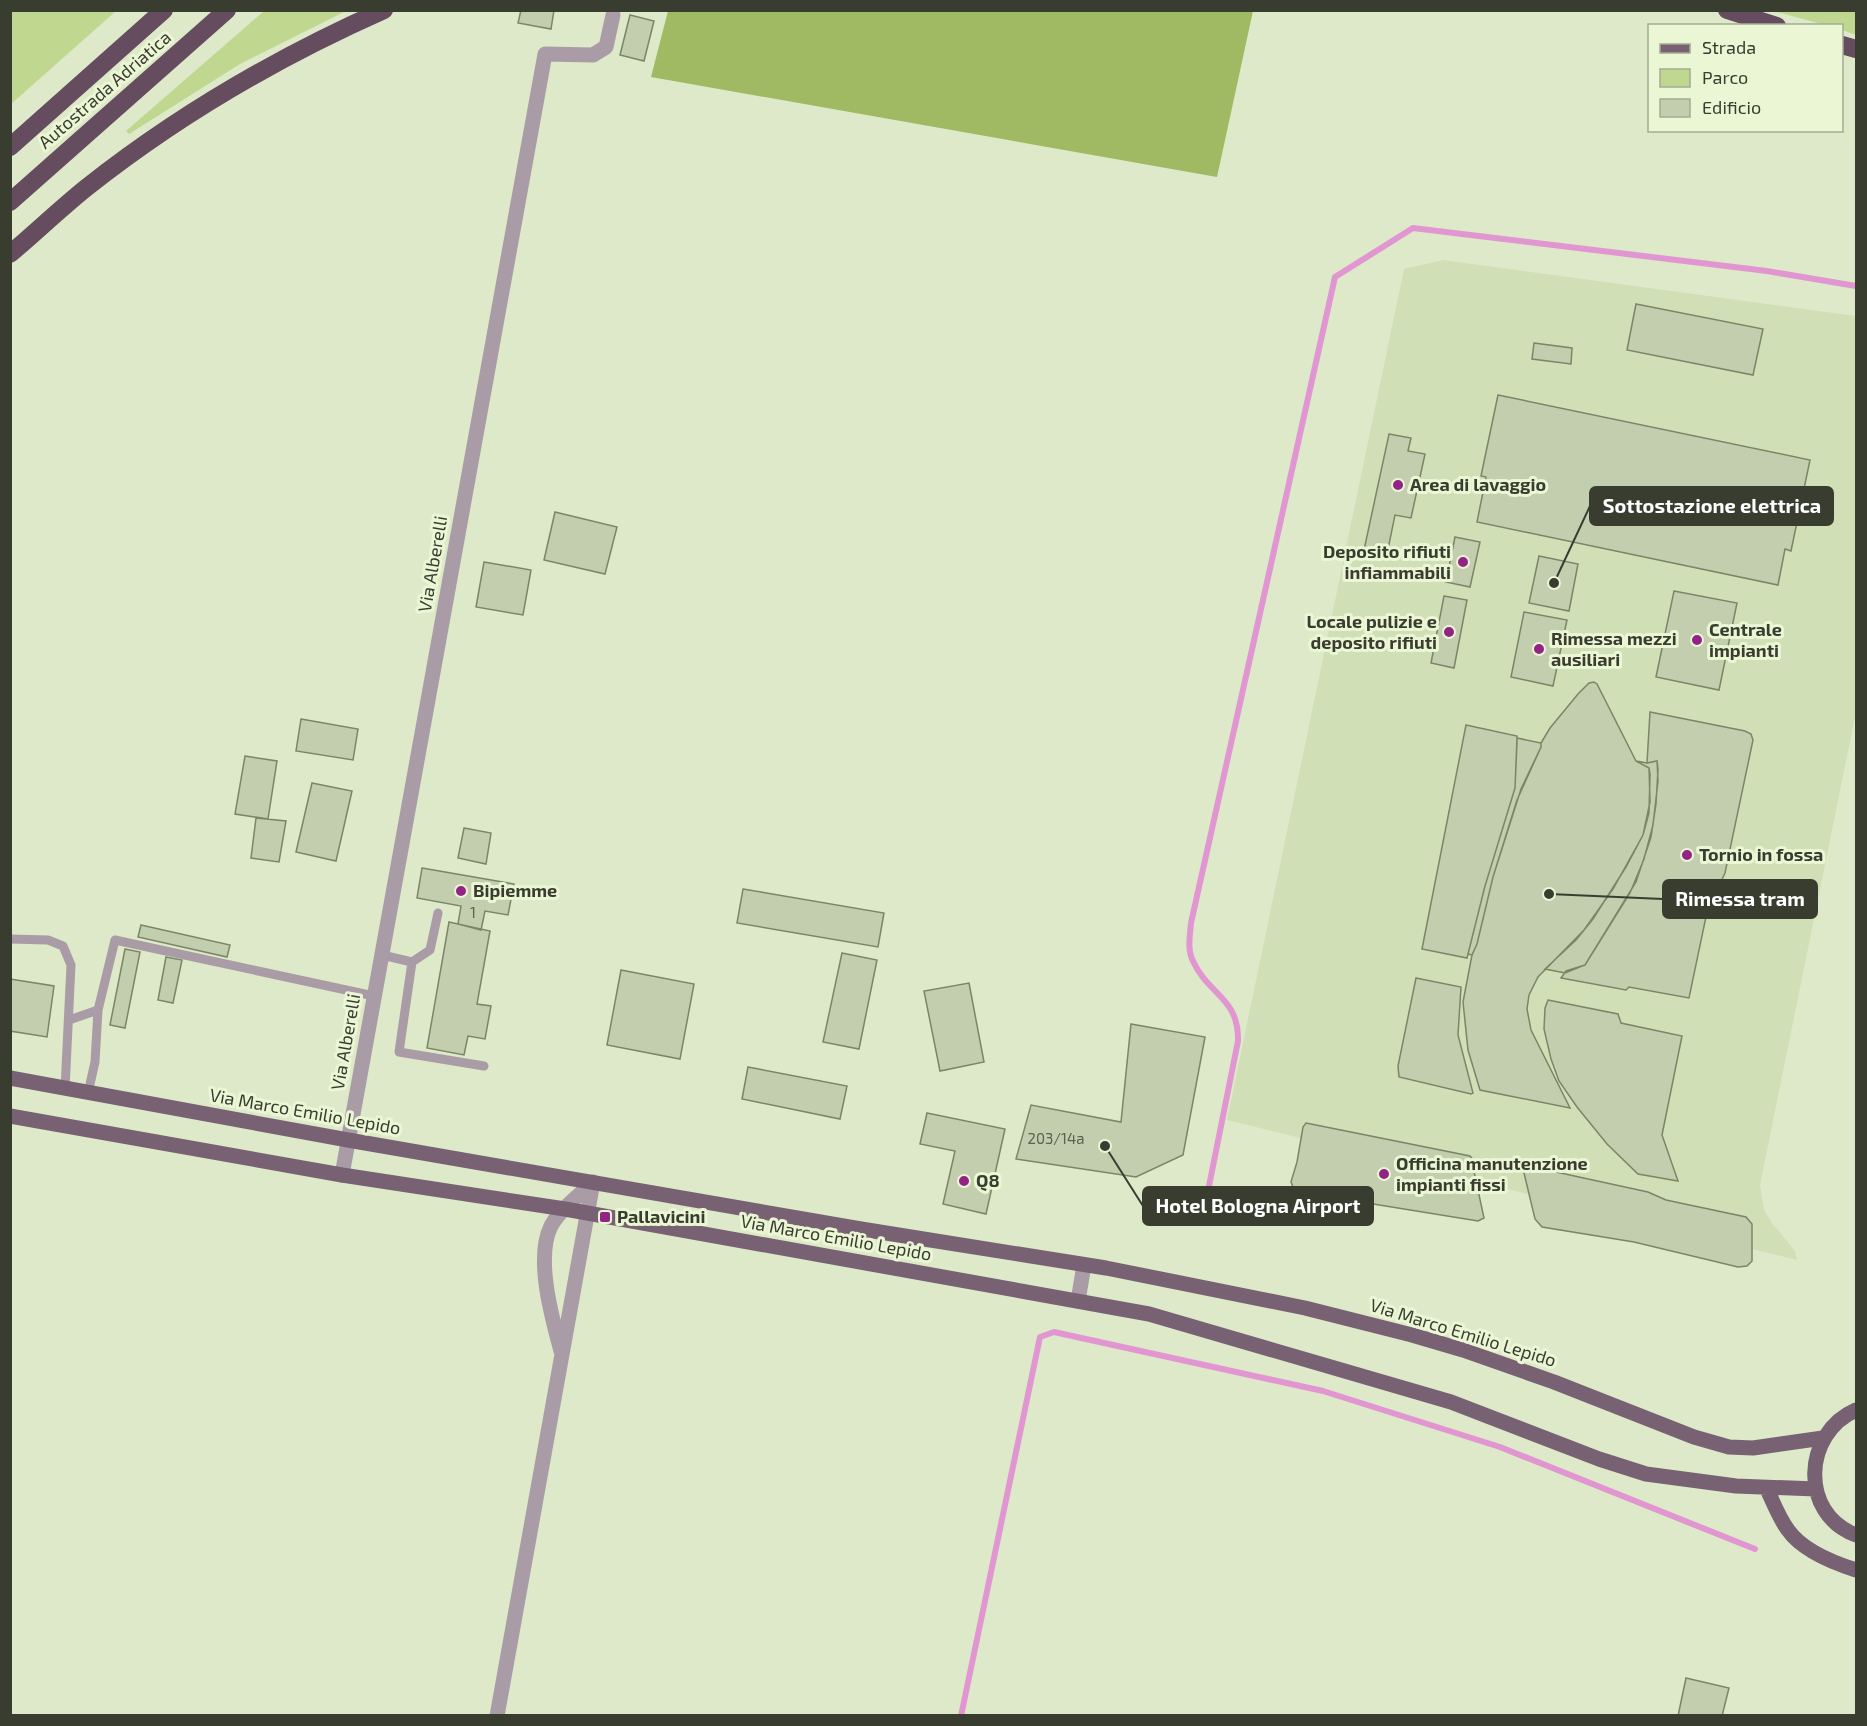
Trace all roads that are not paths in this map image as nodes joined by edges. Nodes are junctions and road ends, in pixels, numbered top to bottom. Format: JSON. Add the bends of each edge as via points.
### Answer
{"nodes":[{"id":1,"x":164,"y":10,"type":"edge"},
{"id":2,"x":227,"y":10,"type":"edge"},
{"id":3,"x":384,"y":10,"type":"edge"},
{"id":4,"x":1727,"y":10,"type":"edge"},
{"id":5,"x":614,"y":15,"type":"dead end"},
{"id":6,"x":1771,"y":24,"type":"edge"},
{"id":7,"x":10,"y":147,"type":"edge"},
{"id":8,"x":10,"y":202,"type":"edge"},
{"id":9,"x":10,"y":254,"type":"edge"},
{"id":10,"x":438,"y":913,"type":"dead end"},
{"id":11,"x":10,"y":939,"type":"edge"},
{"id":12,"x":382,"y":955,"type":"junction"},
{"id":13,"x":412,"y":962,"type":"junction"},
{"id":14,"x":374,"y":996,"type":"junction"},
{"id":15,"x":98,"y":1010,"type":"junction"},
{"id":16,"x":69,"y":1020,"type":"junction"},
{"id":17,"x":484,"y":1066,"type":"dead end"},
{"id":18,"x":10,"y":1078,"type":"edge"},
{"id":19,"x":65,"y":1089,"type":"junction"},
{"id":20,"x":88,"y":1093,"type":"junction"},
{"id":21,"x":10,"y":1116,"type":"edge"},
{"id":22,"x":348,"y":1140,"type":"junction"},
{"id":23,"x":342,"y":1175,"type":"junction"},
{"id":24,"x":593,"y":1182,"type":"junction"},
{"id":25,"x":565,"y":1209,"type":"junction"},
{"id":26,"x":586,"y":1213,"type":"junction"},
{"id":27,"x":1084,"y":1264,"type":"junction"},
{"id":28,"x":1078,"y":1301,"type":"junction"},
{"id":29,"x":562,"y":1357,"type":"junction"},
{"id":30,"x":1857,"y":1410,"type":"edge"},
{"id":31,"x":1823,"y":1438,"type":"junction"},
{"id":32,"x":1767,"y":1489,"type":"junction"},
{"id":33,"x":1816,"y":1489,"type":"junction"},
{"id":34,"x":1857,"y":1535,"type":"edge"},
{"id":35,"x":1857,"y":1570,"type":"edge"},
{"id":36,"x":497,"y":1716,"type":"edge"}],
"edges":[{"from":1,"to":7,"type":"highway","name":"Autostrada Adriatica"},
{"from":2,"to":8,"type":"highway","name":"Autostrada Adriatica"},
{"from":3,"to":9,"type":"highway","via":[[255,75],[187,116],[86,188]]},
{"from":4,"to":6,"type":"highway"},
{"from":5,"to":12,"type":"street","name":"Via Alberelli","via":[[606,47],[593,55],[545,54]]},
{"from":10,"to":13,"type":"lane","via":[[429,950]]},
{"from":11,"to":16,"type":"lane","via":[[48,940],[63,946],[71,965]]},
{"from":12,"to":13,"type":"lane"},
{"from":12,"to":14,"type":"street","name":"Via Alberelli"},
{"from":13,"to":17,"type":"lane","via":[[399,1052]]},
{"from":14,"to":15,"type":"lane","via":[[116,940]]},
{"from":14,"to":22,"type":"street","name":"Via Alberelli"},
{"from":15,"to":16,"type":"lane"},
{"from":15,"to":20,"type":"lane","via":[[95,1062]]},
{"from":16,"to":19,"type":"lane"},
{"from":18,"to":19,"type":"main road","name":"Via Marco Emilio Lepido"},
{"from":19,"to":20,"type":"main road","name":"Via Marco Emilio Lepido"},
{"from":20,"to":22,"type":"main road","name":"Via Marco Emilio Lepido"},
{"from":21,"to":23,"type":"main road","name":"Via Marco Emilio Lepido"},
{"from":22,"to":23,"type":"street","name":"Via Alberelli"},
{"from":22,"to":24,"type":"main road","name":"Via Marco Emilio Lepido"},
{"from":23,"to":25,"type":"main road","name":"Via Marco Emilio Lepido"},
{"from":24,"to":25,"type":"street"},
{"from":24,"to":26,"type":"street"},
{"from":24,"to":27,"type":"main road","name":"Via Marco Emilio Lepido"},
{"from":25,"to":26,"type":"main road","name":"Via Marco Emilio Lepido"},
{"from":25,"to":29,"type":"street","via":[[547,1235],[545,1264]]},
{"from":26,"to":28,"type":"main road","name":"Via Marco Emilio Lepido"},
{"from":26,"to":29,"type":"street"},
{"from":27,"to":28,"type":"street"},
{"from":27,"to":31,"type":"main road","name":"Via Marco Emilio Lepido","via":[[1305,1308],[1412,1335],[1544,1378],[1729,1447],[1753,1448]]},
{"from":28,"to":32,"type":"main road","name":"Via Marco Emilio Lepido","via":[[1149,1314],[1451,1402],[1646,1474]]},
{"from":29,"to":36,"type":"street"},
{"from":30,"to":31,"type":"main road","via":[[1838,1421]]},
{"from":31,"to":33,"type":"main road","via":[[1815,1461]]},
{"from":32,"to":33,"type":"main road","name":"Via Marco Emilio Lepido"},
{"from":32,"to":35,"type":"main road","via":[[1793,1536],[1815,1552]]},
{"from":33,"to":34,"type":"main road","via":[[1832,1519]]}]}
